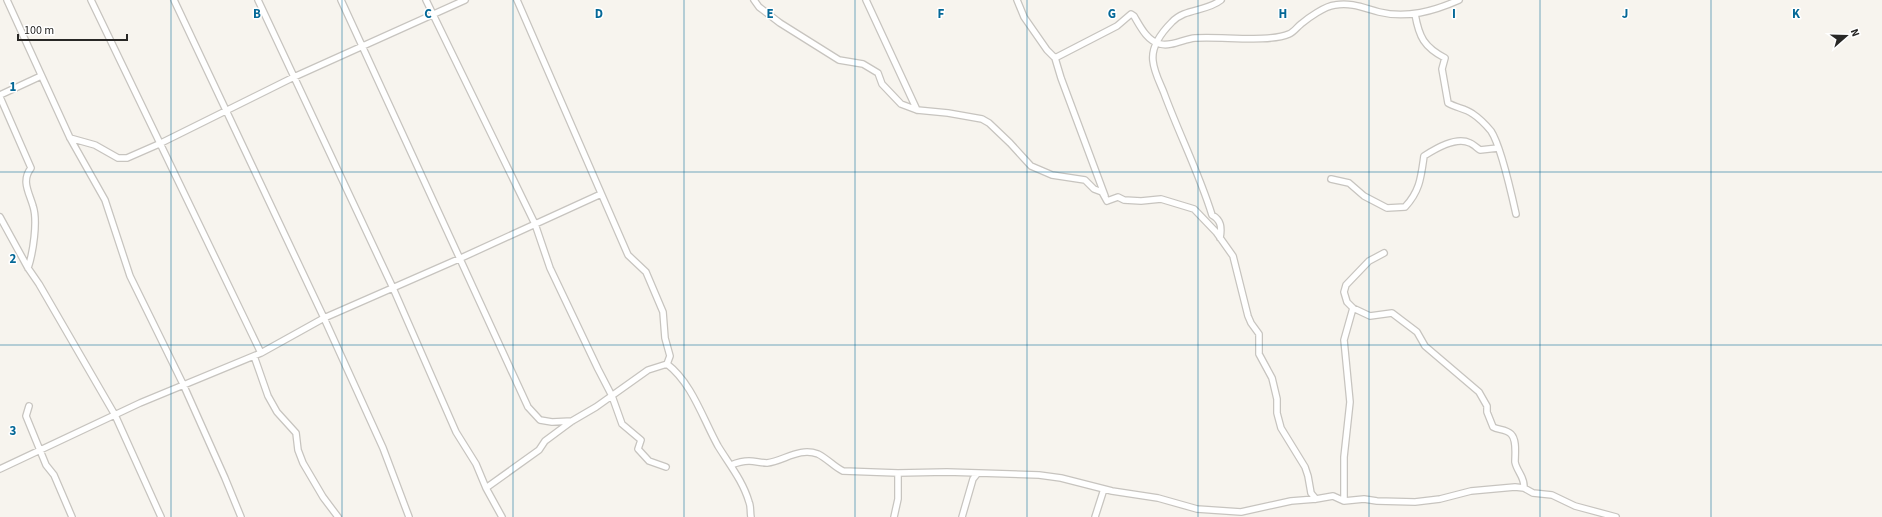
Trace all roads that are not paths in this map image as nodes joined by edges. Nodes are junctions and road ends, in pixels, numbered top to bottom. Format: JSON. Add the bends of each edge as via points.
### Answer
{"nodes":[{"id":1,"x":7,"y":0,"type":"edge"},
{"id":2,"x":91,"y":0,"type":"edge"},
{"id":3,"x":174,"y":0,"type":"edge"},
{"id":4,"x":258,"y":0,"type":"edge"},
{"id":5,"x":341,"y":0,"type":"edge"},
{"id":6,"x":426,"y":0,"type":"edge"},
{"id":7,"x":465,"y":0,"type":"edge"},
{"id":8,"x":517,"y":0,"type":"edge"},
{"id":9,"x":754,"y":0,"type":"edge"},
{"id":10,"x":866,"y":0,"type":"edge"},
{"id":11,"x":1017,"y":0,"type":"edge"},
{"id":12,"x":1221,"y":0,"type":"edge"},
{"id":13,"x":1459,"y":0,"type":"edge"},
{"id":14,"x":433,"y":14,"type":"junction"},
{"id":15,"x":1415,"y":14,"type":"junction"},
{"id":16,"x":1156,"y":43,"type":"junction"},
{"id":17,"x":363,"y":47,"type":"junction"},
{"id":18,"x":1055,"y":58,"type":"junction"},
{"id":19,"x":41,"y":76,"type":"junction"},
{"id":20,"x":294,"y":77,"type":"junction"},
{"id":21,"x":0,"y":96,"type":"edge"},
{"id":22,"x":917,"y":110,"type":"junction"},
{"id":23,"x":226,"y":112,"type":"junction"},
{"id":24,"x":70,"y":138,"type":"junction"},
{"id":25,"x":159,"y":144,"type":"junction"},
{"id":26,"x":1498,"y":148,"type":"junction"},
{"id":27,"x":1331,"y":179,"type":"dead end"},
{"id":28,"x":601,"y":194,"type":"junction"},
{"id":29,"x":1107,"y":201,"type":"junction"},
{"id":30,"x":1516,"y":214,"type":"dead end"},
{"id":31,"x":0,"y":217,"type":"edge"},
{"id":32,"x":535,"y":224,"type":"junction"},
{"id":33,"x":1220,"y":238,"type":"junction"},
{"id":34,"x":1384,"y":253,"type":"dead end"},
{"id":35,"x":461,"y":258,"type":"junction"},
{"id":36,"x":28,"y":268,"type":"junction"},
{"id":37,"x":393,"y":288,"type":"junction"},
{"id":38,"x":1353,"y":308,"type":"junction"},
{"id":39,"x":324,"y":318,"type":"junction"},
{"id":40,"x":261,"y":353,"type":"junction"},
{"id":41,"x":254,"y":356,"type":"junction"},
{"id":42,"x":667,"y":364,"type":"junction"},
{"id":43,"x":182,"y":384,"type":"junction"},
{"id":44,"x":612,"y":396,"type":"junction"},
{"id":45,"x":29,"y":406,"type":"dead end"},
{"id":46,"x":115,"y":415,"type":"junction"},
{"id":47,"x":572,"y":421,"type":"junction"},
{"id":48,"x":41,"y":449,"type":"junction"},
{"id":49,"x":730,"y":465,"type":"junction"},
{"id":50,"x":666,"y":467,"type":"dead end"},
{"id":51,"x":0,"y":468,"type":"edge"},
{"id":52,"x":898,"y":473,"type":"junction"},
{"id":53,"x":977,"y":474,"type":"junction"},
{"id":54,"x":486,"y":488,"type":"junction"},
{"id":55,"x":1524,"y":488,"type":"junction"},
{"id":56,"x":1104,"y":489,"type":"junction"},
{"id":57,"x":1316,"y":499,"type":"junction"},
{"id":58,"x":1344,"y":501,"type":"junction"},
{"id":59,"x":72,"y":517,"type":"edge"},
{"id":60,"x":161,"y":517,"type":"edge"},
{"id":61,"x":241,"y":517,"type":"edge"},
{"id":62,"x":338,"y":517,"type":"edge"},
{"id":63,"x":409,"y":517,"type":"edge"},
{"id":64,"x":502,"y":517,"type":"edge"},
{"id":65,"x":751,"y":517,"type":"edge"},
{"id":66,"x":894,"y":517,"type":"edge"},
{"id":67,"x":962,"y":517,"type":"edge"},
{"id":68,"x":1095,"y":517,"type":"edge"},
{"id":69,"x":1616,"y":517,"type":"edge"}],
"edges":[{"from":1,"to":19,"type":"street"},
{"from":2,"to":25,"type":"street"},
{"from":3,"to":23,"type":"street"},
{"from":4,"to":20,"type":"street"},
{"from":5,"to":17,"type":"street"},
{"from":6,"to":14,"type":"street"},
{"from":7,"to":14,"type":"street"},
{"from":8,"to":28,"type":"street"},
{"from":9,"to":22,"type":"street","via":[[780,24],[839,60],[863,64],[878,72],[882,84],[894,98],[901,104]]},
{"from":10,"to":22,"type":"street"},
{"from":11,"to":18,"type":"street","via":[[1024,17]]},
{"from":12,"to":16,"type":"street","via":[[1203,10],[1180,15],[1172,21]]},
{"from":13,"to":15,"type":"street"},
{"from":14,"to":17,"type":"street"},
{"from":14,"to":32,"type":"street"},
{"from":15,"to":16,"type":"street","via":[[1380,12],[1356,4],[1334,5],[1310,16],[1291,34],[1278,37],[1211,37],[1168,45]]},
{"from":15,"to":26,"type":"street","via":[[1419,32],[1426,46],[1445,58],[1442,69],[1448,103],[1455,108],[1465,109],[1478,118],[1492,132]]},
{"from":16,"to":18,"type":"street","via":[[1131,14],[1117,26]]},
{"from":16,"to":33,"type":"street","via":[[1153,61],[1212,215],[1218,218]]},
{"from":17,"to":20,"type":"street"},
{"from":17,"to":35,"type":"street"},
{"from":18,"to":29,"type":"street"},
{"from":19,"to":21,"type":"street"},
{"from":19,"to":24,"type":"street"},
{"from":20,"to":23,"type":"street"},
{"from":20,"to":37,"type":"street"},
{"from":21,"to":36,"type":"street","via":[[31,168],[26,175],[26,182],[34,206],[34,240]]},
{"from":22,"to":29,"type":"street","via":[[982,119],[1010,143],[1031,166],[1052,175],[1085,180],[1094,189],[1102,192]]},
{"from":23,"to":25,"type":"street"},
{"from":23,"to":39,"type":"street"},
{"from":24,"to":25,"type":"street","via":[[95,145],[118,158],[127,158]]},
{"from":24,"to":43,"type":"street","via":[[105,200],[130,276]]},
{"from":25,"to":40,"type":"street"},
{"from":26,"to":27,"type":"street","via":[[1480,150],[1469,142],[1458,140],[1424,156],[1421,179],[1414,198],[1405,207],[1386,208],[1364,196],[1349,183]]},
{"from":26,"to":30,"type":"street"},
{"from":28,"to":32,"type":"street"},
{"from":28,"to":42,"type":"street","via":[[628,254],[646,272],[660,306],[670,356]]},
{"from":29,"to":33,"type":"street","via":[[1118,197],[1141,201],[1161,199],[1186,205],[1194,209]]},
{"from":31,"to":36,"type":"street"},
{"from":32,"to":35,"type":"street"},
{"from":32,"to":44,"type":"street","via":[[556,282]]},
{"from":33,"to":57,"type":"street","via":[[1233,256],[1248,316],[1259,334],[1259,354],[1272,378],[1281,428],[1304,467],[1311,493]]},
{"from":34,"to":38,"type":"street","via":[[1369,261],[1346,285],[1344,292],[1347,302]]},
{"from":35,"to":37,"type":"street"},
{"from":35,"to":47,"type":"street","via":[[528,407],[540,420]]},
{"from":36,"to":46,"type":"street"},
{"from":37,"to":39,"type":"street"},
{"from":37,"to":54,"type":"street","via":[[456,432],[476,464]]},
{"from":38,"to":55,"type":"street","via":[[1370,316],[1390,312],[1395,315],[1417,332],[1426,346],[1480,392],[1493,427],[1509,432],[1512,436],[1515,462],[1523,478]]},
{"from":38,"to":58,"type":"street","via":[[1344,340],[1350,402],[1344,457]]},
{"from":39,"to":40,"type":"street"},
{"from":39,"to":63,"type":"street","via":[[383,448]]},
{"from":40,"to":41,"type":"street"},
{"from":41,"to":43,"type":"street"},
{"from":41,"to":62,"type":"street","via":[[268,396],[277,412],[296,433],[303,463]]},
{"from":42,"to":44,"type":"street","via":[[648,370]]},
{"from":42,"to":49,"type":"street","via":[[676,370],[698,405]]},
{"from":43,"to":46,"type":"street"},
{"from":43,"to":61,"type":"street","via":[[226,478]]},
{"from":44,"to":47,"type":"street"},
{"from":44,"to":50,"type":"street","via":[[622,424],[641,440],[638,450],[649,461]]},
{"from":45,"to":48,"type":"street","via":[[26,416]]},
{"from":46,"to":48,"type":"street"},
{"from":46,"to":60,"type":"street"},
{"from":47,"to":54,"type":"street","via":[[544,441],[539,450]]},
{"from":48,"to":51,"type":"street"},
{"from":48,"to":59,"type":"street","via":[[46,465],[54,475]]},
{"from":49,"to":52,"type":"street","via":[[750,461],[768,463],[807,452],[817,454],[843,471]]},
{"from":49,"to":65,"type":"street","via":[[735,470],[750,503]]},
{"from":52,"to":53,"type":"street"},
{"from":52,"to":66,"type":"street","via":[[898,499]]},
{"from":53,"to":56,"type":"street","via":[[1039,475]]},
{"from":53,"to":67,"type":"street","via":[[973,479]]},
{"from":54,"to":64,"type":"street"},
{"from":55,"to":58,"type":"street","via":[[1499,487],[1415,502],[1364,499]]},
{"from":55,"to":69,"type":"street","via":[[1532,493],[1552,495],[1575,506]]},
{"from":56,"to":57,"type":"street","via":[[1217,512],[1241,512],[1285,502]]},
{"from":56,"to":68,"type":"street"},
{"from":57,"to":58,"type":"street","via":[[1333,496]]}]}
